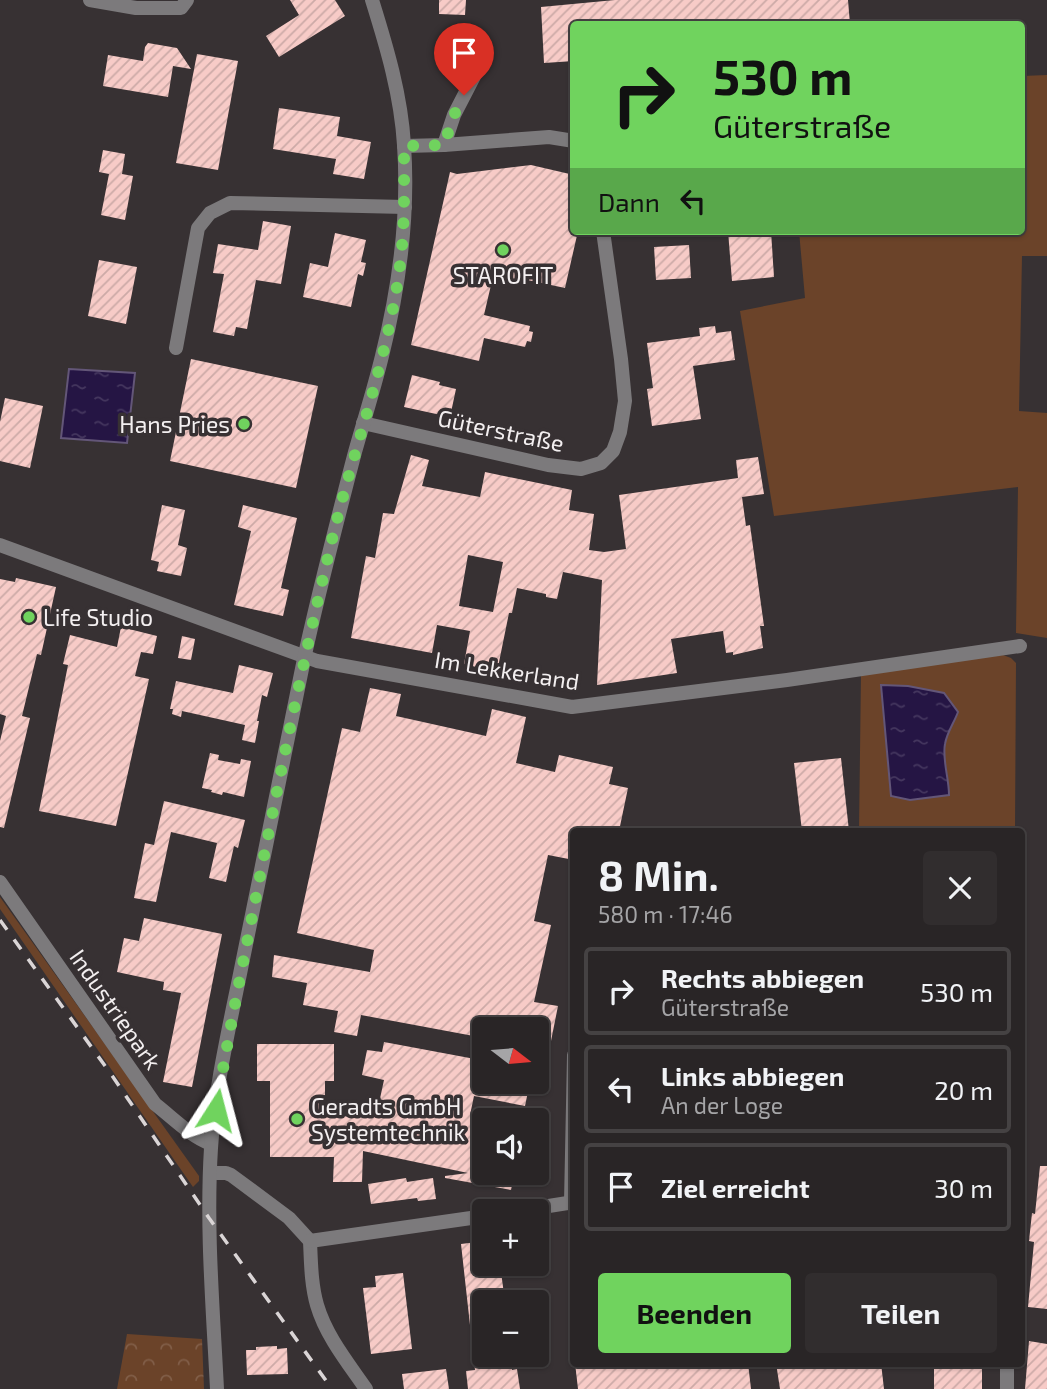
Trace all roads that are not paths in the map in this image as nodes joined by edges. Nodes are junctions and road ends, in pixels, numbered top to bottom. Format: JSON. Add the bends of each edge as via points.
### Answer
{"nodes":[{"id":1,"x":90,"y":0,"type":"edge"},
{"id":2,"x":187,"y":0,"type":"edge"},
{"id":3,"x":372,"y":0,"type":"edge"},
{"id":4,"x":139,"y":4,"type":"edge"},
{"id":5,"x":485,"y":55,"type":"dead end"},
{"id":6,"x":570,"y":140,"type":"edge"},
{"id":7,"x":444,"y":145,"type":"junction"},
{"id":8,"x":404,"y":146,"type":"junction"},
{"id":9,"x":405,"y":207,"type":"junction"},
{"id":10,"x":605,"y":235,"type":"edge"},
{"id":11,"x":176,"y":348,"type":"dead end"},
{"id":12,"x":363,"y":423,"type":"junction"},
{"id":13,"x":0,"y":545,"type":"edge"},
{"id":14,"x":1020,"y":646,"type":"dead end"},
{"id":15,"x":305,"y":657,"type":"junction"},
{"id":16,"x":788,"y":680,"type":"junction"},
{"id":17,"x":792,"y":696,"type":"dead end"},
{"id":18,"x":0,"y":882,"type":"edge"},
{"id":19,"x":211,"y":1144,"type":"junction"},
{"id":20,"x":210,"y":1173,"type":"junction"},
{"id":21,"x":570,"y":1203,"type":"edge"},
{"id":22,"x":549,"y":1206,"type":"edge"},
{"id":23,"x":472,"y":1218,"type":"edge"},
{"id":24,"x":310,"y":1241,"type":"junction"},
{"id":25,"x":1007,"y":1367,"type":"edge"},
{"id":26,"x":217,"y":1389,"type":"edge"},
{"id":27,"x":366,"y":1389,"type":"edge"},
{"id":28,"x":1007,"y":1389,"type":"edge"}],
"edges":[{"from":1,"to":4,"type":"street"},
{"from":2,"to":4,"type":"street","via":[[181,8]]},
{"from":3,"to":8,"type":"street","via":[[394,76]]},
{"from":5,"to":7,"type":"street"},
{"from":6,"to":7,"type":"street","via":[[549,137]]},
{"from":7,"to":8,"type":"street"},
{"from":8,"to":9,"type":"street"},
{"from":9,"to":11,"type":"street","via":[[230,203],[210,213],[198,228]]},
{"from":9,"to":12,"type":"street","via":[[393,308]]},
{"from":10,"to":12,"type":"street","name":"Güterstraße","via":[[625,401],[613,451],[601,463],[581,469],[548,465]]},
{"from":12,"to":15,"type":"street"},
{"from":13,"to":15,"type":"street"},
{"from":14,"to":16,"type":"street","name":"Im Lekkerland"},
{"from":15,"to":16,"type":"street","name":"Im Lekkerland","via":[[572,707]]},
{"from":15,"to":19,"type":"street"},
{"from":16,"to":17,"type":"street"},
{"from":18,"to":19,"type":"street","name":"Industriepark","via":[[155,1104]]},
{"from":19,"to":20,"type":"street"},
{"from":20,"to":24,"type":"street","via":[[231,1175],[289,1218]]},
{"from":20,"to":26,"type":"street"},
{"from":21,"to":22,"type":"street"},
{"from":23,"to":24,"type":"street"},
{"from":24,"to":27,"type":"street","via":[[317,1307]]},
{"from":25,"to":28,"type":"street"}]}
